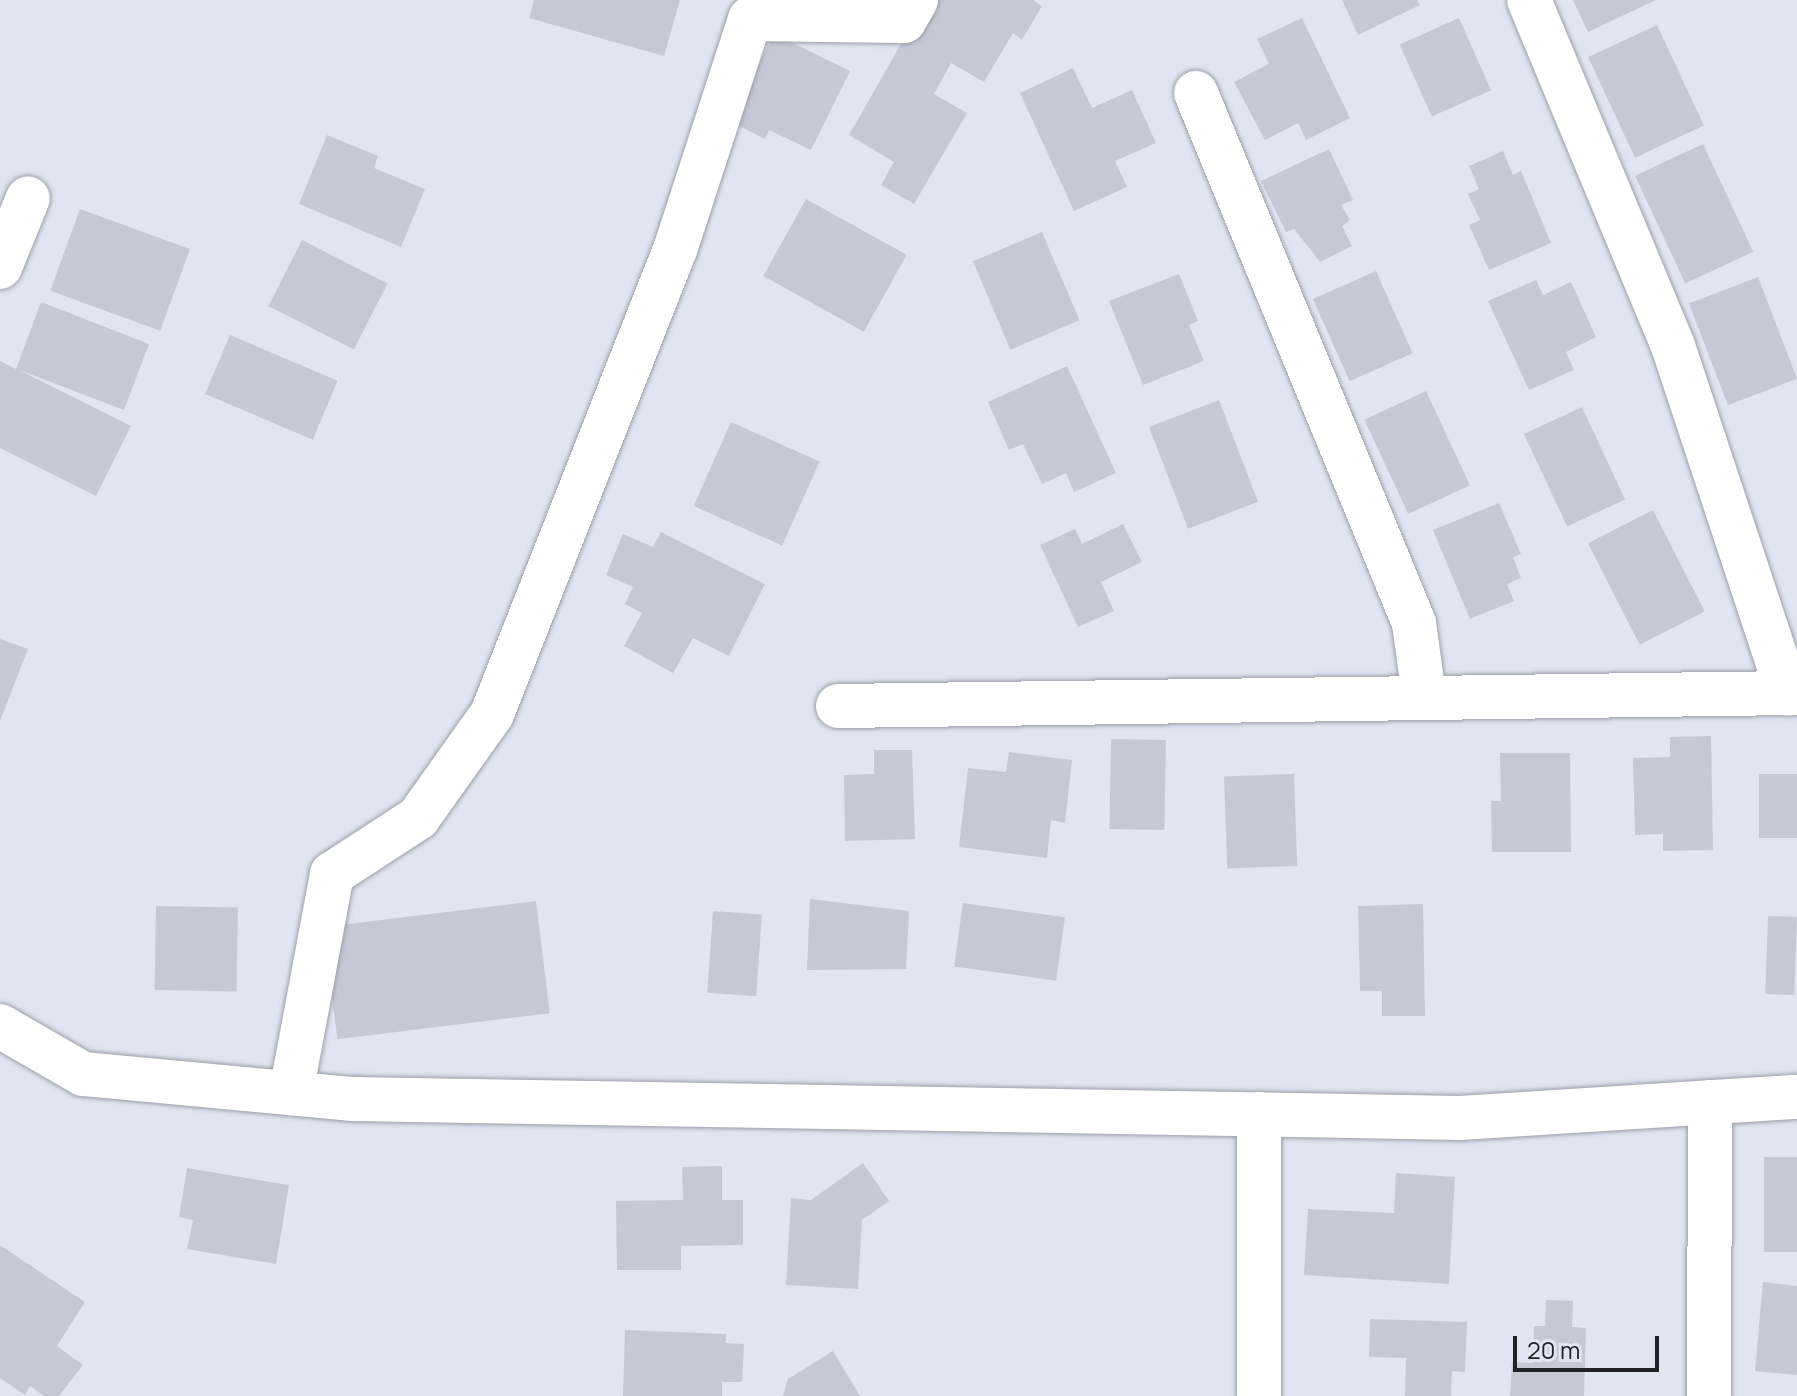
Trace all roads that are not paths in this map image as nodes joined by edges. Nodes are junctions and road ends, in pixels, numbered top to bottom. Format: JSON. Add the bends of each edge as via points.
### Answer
{"nodes":[{"id":1,"x":916,"y":0,"type":"edge"},
{"id":2,"x":1529,"y":0,"type":"edge"},
{"id":3,"x":1196,"y":93,"type":"dead end"},
{"id":4,"x":28,"y":198,"type":"dead end"},
{"id":5,"x":0,"y":267,"type":"edge"},
{"id":6,"x":1793,"y":693,"type":"edge"},
{"id":7,"x":1424,"y":696,"type":"junction"},
{"id":8,"x":838,"y":706,"type":"dead end"},
{"id":9,"x":0,"y":1026,"type":"edge"},
{"id":10,"x":291,"y":1093,"type":"junction"},
{"id":11,"x":1797,"y":1097,"type":"edge"},
{"id":12,"x":1710,"y":1102,"type":"junction"},
{"id":13,"x":1259,"y":1114,"type":"junction"},
{"id":14,"x":1259,"y":1396,"type":"edge"},
{"id":15,"x":1709,"y":1396,"type":"edge"}],
"edges":[{"from":1,"to":10,"type":"street","via":[[904,21],[750,19],[675,250],[492,714],[418,818],[332,874]]},
{"from":2,"to":6,"type":"street","via":[[1673,346]]},
{"from":3,"to":7,"type":"street","via":[[1414,623]]},
{"from":4,"to":5,"type":"street"},
{"from":6,"to":7,"type":"street"},
{"from":7,"to":8,"type":"street"},
{"from":9,"to":10,"type":"street","via":[[83,1074]]},
{"from":10,"to":13,"type":"street","via":[[353,1099]]},
{"from":11,"to":12,"type":"street"},
{"from":12,"to":13,"type":"street","via":[[1460,1118]]},
{"from":12,"to":15,"type":"street"},
{"from":13,"to":14,"type":"street"}]}
